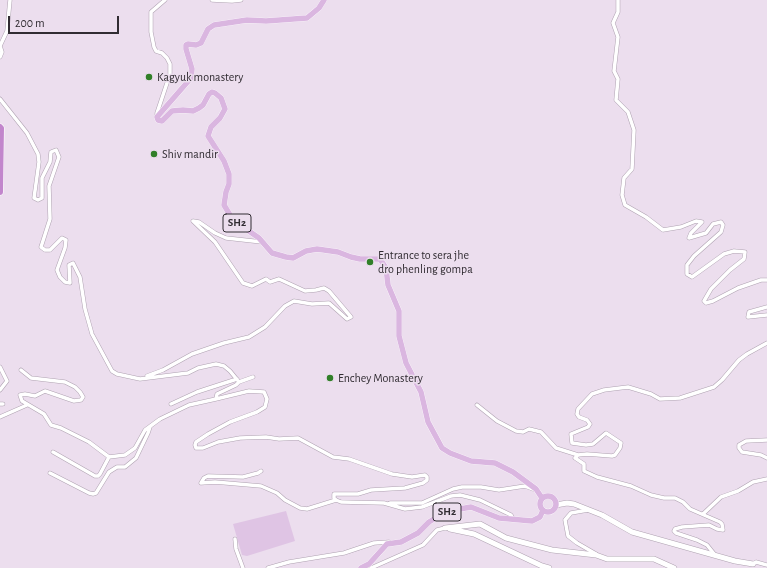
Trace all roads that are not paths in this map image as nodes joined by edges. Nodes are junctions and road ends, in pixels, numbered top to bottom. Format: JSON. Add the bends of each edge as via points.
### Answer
{"nodes":[{"id":1,"x":10,"y":0,"type":"edge"},
{"id":2,"x":165,"y":0,"type":"edge"},
{"id":3,"x":212,"y":0,"type":"edge"},
{"id":4,"x":241,"y":0,"type":"edge"},
{"id":5,"x":324,"y":0,"type":"edge"},
{"id":6,"x":618,"y":0,"type":"edge"},
{"id":7,"x":0,"y":46,"type":"edge"},
{"id":8,"x":0,"y":57,"type":"edge"},
{"id":9,"x":0,"y":99,"type":"edge"},
{"id":10,"x":157,"y":117,"type":"junction"},
{"id":11,"x":0,"y":127,"type":"edge"},
{"id":12,"x":0,"y":192,"type":"edge"},
{"id":13,"x":262,"y":242,"type":"junction"},
{"id":14,"x":767,"y":280,"type":"edge"},
{"id":15,"x":767,"y":307,"type":"edge"},
{"id":16,"x":767,"y":315,"type":"edge"},
{"id":17,"x":767,"y":343,"type":"edge"},
{"id":18,"x":0,"y":368,"type":"edge"},
{"id":19,"x":21,"y":370,"type":"dead end"},
{"id":20,"x":253,"y":377,"type":"dead end"},
{"id":21,"x":140,"y":379,"type":"junction"},
{"id":22,"x":238,"y":381,"type":"junction"},
{"id":23,"x":0,"y":390,"type":"edge"},
{"id":24,"x":216,"y":399,"type":"junction"},
{"id":25,"x":171,"y":404,"type":"dead end"},
{"id":26,"x":27,"y":405,"type":"junction"},
{"id":27,"x":477,"y":405,"type":"dead end"},
{"id":28,"x":0,"y":417,"type":"edge"},
{"id":29,"x":150,"y":427,"type":"junction"},
{"id":30,"x":767,"y":440,"type":"edge"},
{"id":31,"x":53,"y":452,"type":"dead end"},
{"id":32,"x":578,"y":455,"type":"junction"},
{"id":33,"x":109,"y":457,"type":"junction"},
{"id":34,"x":767,"y":458,"type":"edge"},
{"id":35,"x":261,"y":471,"type":"dead end"},
{"id":36,"x":50,"y":472,"type":"dead end"},
{"id":37,"x":767,"y":479,"type":"edge"},
{"id":38,"x":453,"y":488,"type":"junction"},
{"id":39,"x":536,"y":489,"type":"junction"},
{"id":40,"x":460,"y":495,"type":"junction"},
{"id":41,"x":542,"y":498,"type":"junction"},
{"id":42,"x":336,"y":500,"type":"junction"},
{"id":43,"x":384,"y":503,"type":"junction"},
{"id":44,"x":556,"y":505,"type":"junction"},
{"id":45,"x":589,"y":509,"type":"junction"},
{"id":46,"x":543,"y":510,"type":"junction"},
{"id":47,"x":703,"y":514,"type":"junction"},
{"id":48,"x":513,"y":520,"type":"junction"},
{"id":49,"x":445,"y":528,"type":"junction"},
{"id":50,"x":236,"y":539,"type":"dead end"},
{"id":51,"x":396,"y":542,"type":"junction"},
{"id":52,"x":596,"y":555,"type":"junction"},
{"id":53,"x":714,"y":555,"type":"junction"},
{"id":54,"x":753,"y":564,"type":"joint"},
{"id":55,"x":767,"y":565,"type":"edge"},
{"id":56,"x":244,"y":568,"type":"edge"},
{"id":57,"x":268,"y":568,"type":"edge"},
{"id":58,"x":361,"y":568,"type":"edge"},
{"id":59,"x":371,"y":568,"type":"edge"},
{"id":60,"x":549,"y":568,"type":"edge"},
{"id":61,"x":674,"y":568,"type":"edge"}],
"edges":[{"from":1,"to":7,"type":"street","via":[[7,31]]},
{"from":2,"to":10,"type":"street","via":[[151,12],[154,47],[170,64],[170,74]]},
{"from":3,"to":4,"type":"street"},
{"from":5,"to":10,"type":"main road","via":[[320,8],[307,18],[246,20],[214,25],[201,43],[186,45],[192,69],[191,78]]},
{"from":6,"to":14,"type":"street","via":[[618,12],[613,23],[618,37],[614,71],[618,79],[616,100],[628,112],[634,130],[632,169],[624,178],[622,195],[625,205],[663,230],[696,221],[702,222],[689,238],[706,233],[713,224],[720,222],[723,225],[721,232],[687,265],[687,274],[692,277],[724,254],[734,251],[745,252],[744,259],[711,289],[704,301],[706,303],[738,288]]},
{"from":7,"to":8,"type":"street"},
{"from":9,"to":21,"type":"street","via":[[27,133],[38,154],[40,162],[34,198],[42,198],[42,178],[50,162],[51,152],[56,150],[59,157],[49,186],[50,219],[41,247],[50,250],[62,238],[66,240],[57,270],[60,277],[70,283],[69,265],[72,263],[80,277],[92,334],[112,371]]},
{"from":10,"to":13,"type":"main road","number":"SH2","via":[[162,121],[172,111],[193,111],[203,105],[212,92],[221,98],[225,109],[211,127],[208,136],[229,174],[224,205],[233,220]]},
{"from":11,"to":12,"type":"highway"},
{"from":13,"to":21,"type":"street","via":[[226,238],[193,221],[215,242],[243,283],[252,286],[266,279],[270,282],[279,279],[305,291],[324,288],[351,317],[347,319],[329,303],[294,301],[285,306],[265,327],[249,337],[192,354]]},
{"from":13,"to":39,"type":"main road","number":"SH2","via":[[272,252],[286,258],[317,249],[338,252],[351,258],[380,259],[386,268],[388,285],[399,311],[399,336],[406,363],[421,392],[428,422],[442,448],[467,460],[495,463],[513,472]]},
{"from":15,"to":16,"type":"street","via":[[749,312],[748,317]]},
{"from":17,"to":32,"type":"street","via":[[739,360],[714,387],[680,398],[660,400],[651,394],[628,388],[592,394],[578,409],[577,414],[590,424],[571,434],[572,443],[592,444],[606,433],[620,441],[620,448],[612,456]]},
{"from":18,"to":23,"type":"street","via":[[7,381]]},
{"from":19,"to":26,"type":"street","via":[[31,378],[65,382],[75,387],[83,397],[74,401],[45,391],[35,396],[20,395]]},
{"from":20,"to":22,"type":"street"},
{"from":21,"to":22,"type":"street","via":[[188,373],[213,364],[224,366]]},
{"from":22,"to":24,"type":"street","via":[[236,386],[217,394]]},
{"from":22,"to":25,"type":"street","via":[[197,392]]},
{"from":24,"to":29,"type":"street","via":[[183,408],[160,418]]},
{"from":24,"to":42,"type":"street","via":[[249,391],[264,392],[267,399],[265,406],[257,412],[208,434],[196,442],[196,448],[240,438],[298,438],[333,457],[349,459],[392,474],[412,477],[425,474],[427,477],[423,483],[405,488],[371,490],[358,494],[334,494]]},
{"from":26,"to":28,"type":"street"},
{"from":26,"to":33,"type":"street","via":[[44,414],[51,425],[85,440]]},
{"from":27,"to":32,"type":"street","via":[[497,421],[516,431],[523,432],[529,429],[541,432],[556,448]]},
{"from":29,"to":33,"type":"street","via":[[145,430],[135,448],[126,455]]},
{"from":29,"to":36,"type":"street","via":[[136,458],[125,467],[117,467],[109,472],[96,493],[88,493]]},
{"from":30,"to":34,"type":"street","via":[[746,441],[739,445],[739,448],[742,452]]},
{"from":31,"to":33,"type":"street","via":[[95,476],[100,474]]},
{"from":32,"to":47,"type":"street","via":[[575,458],[584,464],[584,471],[651,495],[675,498],[690,509]]},
{"from":35,"to":42,"type":"street","via":[[244,477],[208,476],[201,483],[261,486],[307,510]]},
{"from":37,"to":47,"type":"street","via":[[721,497]]},
{"from":38,"to":39,"type":"street","via":[[481,486],[499,490],[525,486]]},
{"from":38,"to":40,"type":"street"},
{"from":38,"to":43,"type":"street","via":[[422,503]]},
{"from":39,"to":41,"type":"main road","number":"SH2"},
{"from":40,"to":43,"type":"street","via":[[422,507],[405,509]]},
{"from":40,"to":48,"type":"street","via":[[480,500],[511,515]]},
{"from":41,"to":44,"type":"main road","number":"SH2","via":[[554,498]]},
{"from":41,"to":46,"type":"main road","number":"SH2","via":[[540,505]]},
{"from":42,"to":43,"type":"street"},
{"from":44,"to":45,"type":"street","via":[[567,503]]},
{"from":44,"to":46,"type":"main road","number":"SH2","via":[[551,511]]},
{"from":45,"to":52,"type":"street","via":[[571,513],[565,520],[568,536]]},
{"from":45,"to":53,"type":"street","via":[[632,532]]},
{"from":46,"to":48,"type":"main road","number":"SH2","via":[[540,517],[532,521]]},
{"from":47,"to":53,"type":"street","via":[[720,522],[723,530],[709,525],[682,527],[674,531],[707,545]]},
{"from":48,"to":51,"type":"main road","number":"SH2","via":[[499,518],[470,507],[454,510],[429,522],[418,533]]},
{"from":49,"to":52,"type":"street","via":[[480,524],[506,538],[552,550]]},
{"from":49,"to":59,"type":"street","via":[[437,530],[423,544]]},
{"from":49,"to":60,"type":"street","via":[[474,534]]},
{"from":50,"to":56,"type":"street","via":[[236,549]]},
{"from":51,"to":57,"type":"street","via":[[374,543],[344,553]]},
{"from":51,"to":58,"type":"main road","number":"SH2","via":[[387,544]]},
{"from":52,"to":61,"type":"street","via":[[607,559],[654,559]]},
{"from":53,"to":54,"type":"street"},
{"from":54,"to":55,"type":"street","via":[[756,562]]}]}
